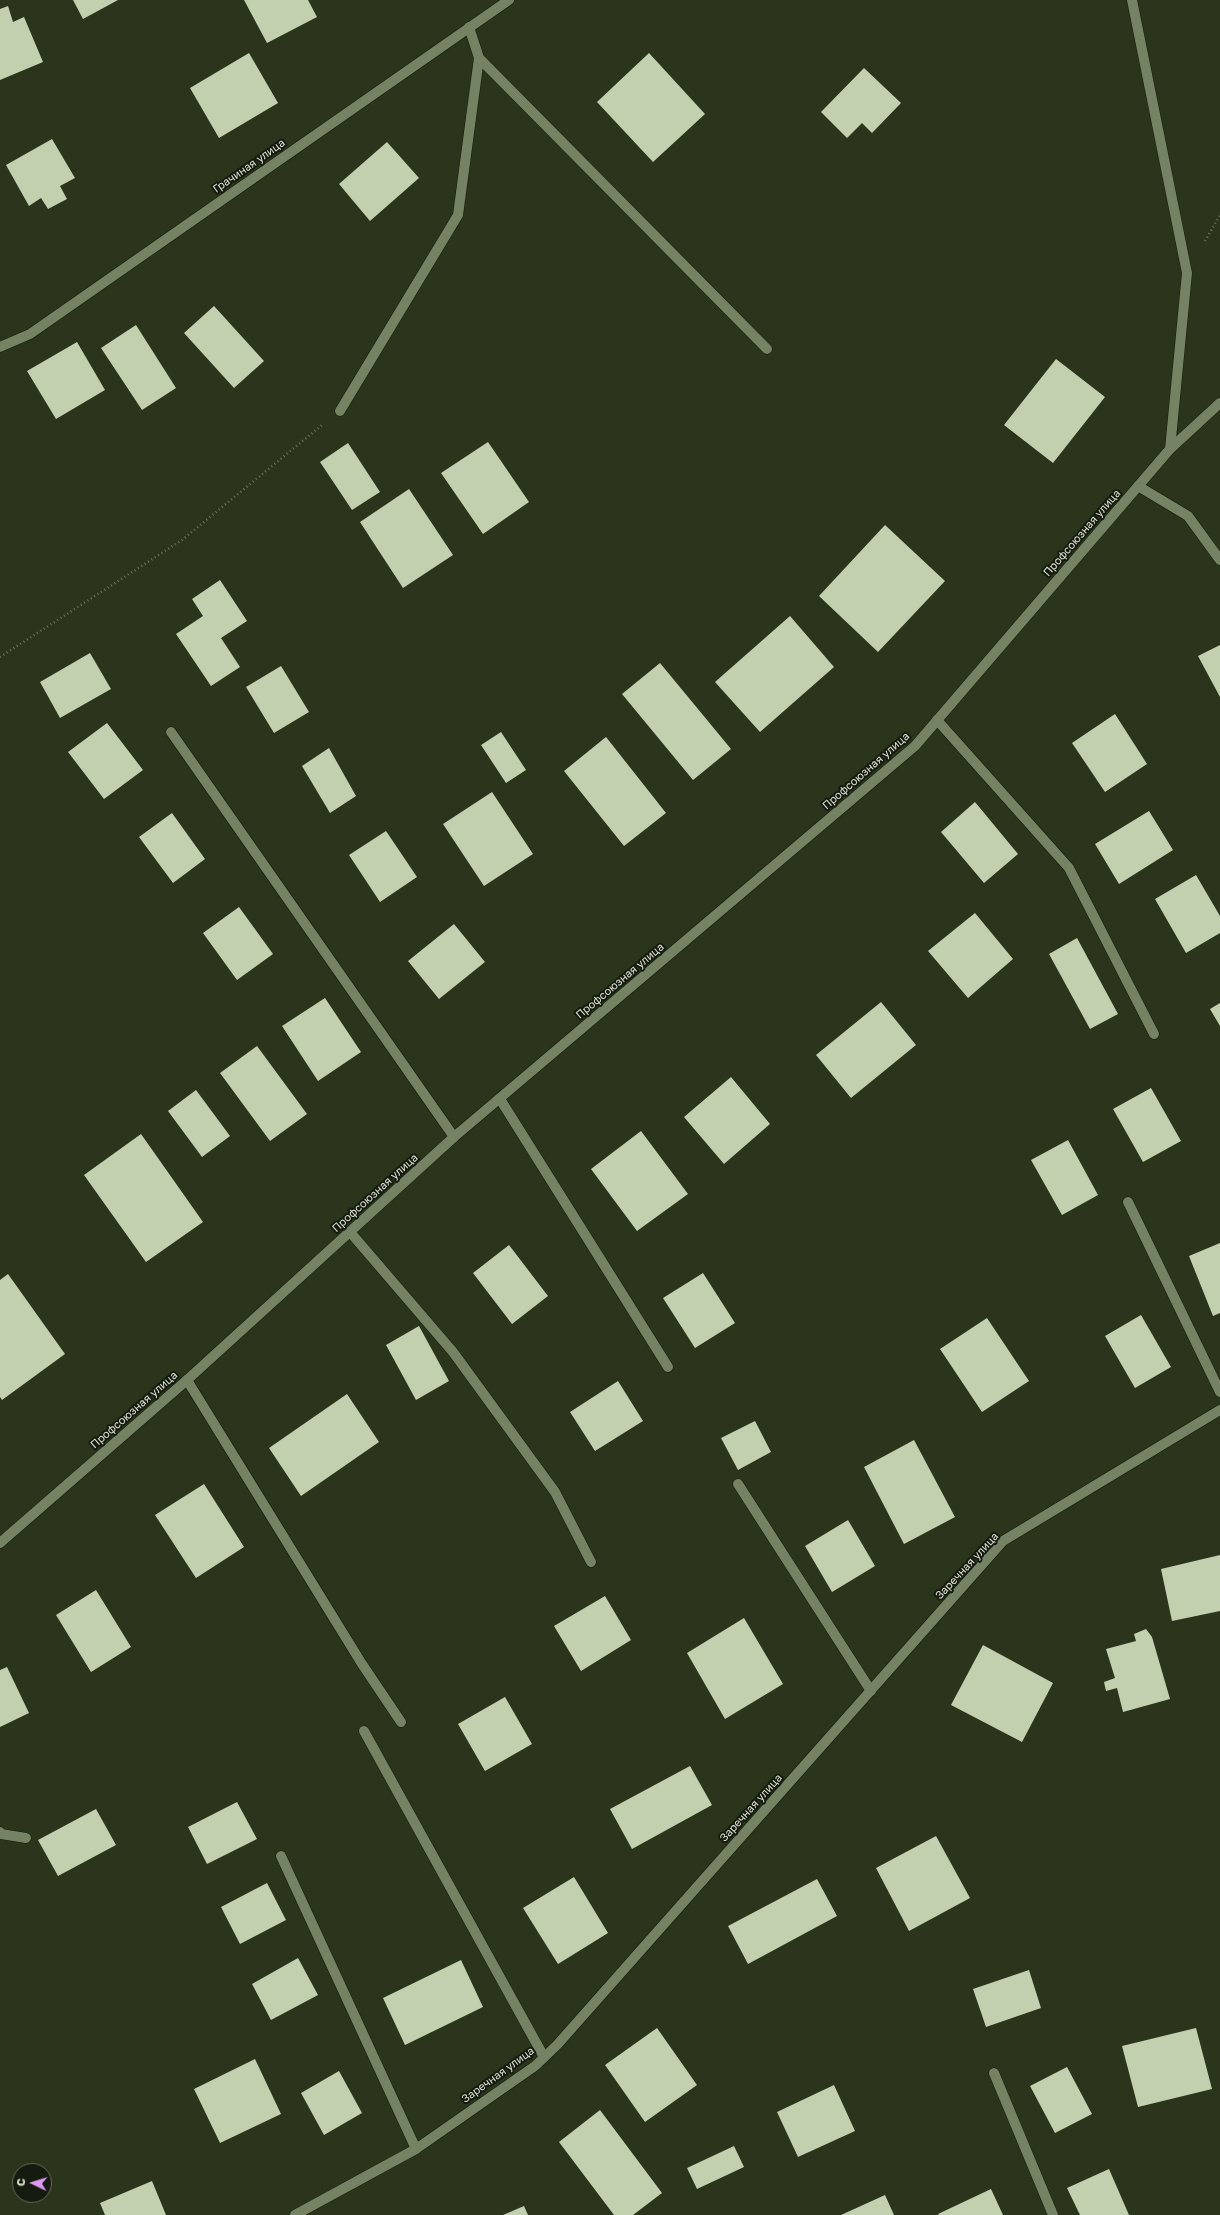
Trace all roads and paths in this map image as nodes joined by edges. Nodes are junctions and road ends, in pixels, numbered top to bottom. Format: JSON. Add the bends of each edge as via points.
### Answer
{"nodes":[{"id":1,"x":509,"y":0,"type":"edge"},
{"id":2,"x":1132,"y":0,"type":"edge"},
{"id":3,"x":469,"y":27,"type":"junction"},
{"id":4,"x":479,"y":58,"type":"junction"},
{"id":5,"x":0,"y":347,"type":"edge"},
{"id":6,"x":767,"y":349,"type":"dead end"},
{"id":7,"x":1220,"y":403,"type":"edge"},
{"id":8,"x":340,"y":410,"type":"joint"},
{"id":9,"x":1170,"y":449,"type":"junction"},
{"id":10,"x":1138,"y":486,"type":"junction"},
{"id":11,"x":1220,"y":560,"type":"edge"},
{"id":12,"x":0,"y":657,"type":"edge"},
{"id":13,"x":937,"y":720,"type":"junction"},
{"id":14,"x":171,"y":732,"type":"dead end"},
{"id":15,"x":1154,"y":1034,"type":"dead end"},
{"id":16,"x":500,"y":1099,"type":"junction"},
{"id":17,"x":454,"y":1137,"type":"junction"},
{"id":18,"x":1128,"y":1202,"type":"dead end"},
{"id":19,"x":350,"y":1232,"type":"junction"},
{"id":20,"x":668,"y":1367,"type":"dead end"},
{"id":21,"x":187,"y":1380,"type":"junction"},
{"id":22,"x":1220,"y":1392,"type":"edge"},
{"id":23,"x":1220,"y":1410,"type":"edge"},
{"id":24,"x":738,"y":1484,"type":"dead end"},
{"id":25,"x":0,"y":1542,"type":"edge"},
{"id":26,"x":590,"y":1562,"type":"dead end"},
{"id":27,"x":871,"y":1691,"type":"junction"},
{"id":28,"x":401,"y":1722,"type":"dead end"},
{"id":29,"x":364,"y":1731,"type":"dead end"},
{"id":30,"x":0,"y":1832,"type":"edge"},
{"id":31,"x":26,"y":1838,"type":"dead end"},
{"id":32,"x":281,"y":1856,"type":"dead end"},
{"id":33,"x":544,"y":2057,"type":"junction"},
{"id":34,"x":994,"y":2073,"type":"dead end"},
{"id":35,"x":416,"y":2149,"type":"junction"},
{"id":36,"x":295,"y":2215,"type":"edge"},
{"id":37,"x":1053,"y":2215,"type":"edge"}],
"edges":[{"from":1,"to":3,"type":"street","name":"Грачиная улица"},
{"from":2,"to":9,"type":"street","via":[[1187,273]]},
{"from":3,"to":4,"type":"street"},
{"from":3,"to":5,"type":"street","name":"Грачиная улица","via":[[30,334]]},
{"from":4,"to":6,"type":"street"},
{"from":4,"to":8,"type":"street","via":[[458,215]]},
{"from":7,"to":9,"type":"street","name":"Профсоюзная улица"},
{"from":8,"to":12,"type":"path","via":[[182,540]]},
{"from":9,"to":10,"type":"street","name":"Профсоюзная улица"},
{"from":10,"to":11,"type":"street","via":[[1188,516]]},
{"from":10,"to":13,"type":"street","name":"Профсоюзная улица"},
{"from":13,"to":15,"type":"street","via":[[1069,868]]},
{"from":13,"to":16,"type":"street","name":"Профсоюзная улица","via":[[915,746]]},
{"from":14,"to":17,"type":"street"},
{"from":16,"to":17,"type":"street","name":"Профсоюзная улица"},
{"from":16,"to":20,"type":"street"},
{"from":17,"to":19,"type":"street","name":"Профсоюзная улица"},
{"from":18,"to":22,"type":"street"},
{"from":19,"to":21,"type":"street","name":"Профсоюзная улица"},
{"from":19,"to":26,"type":"street","via":[[453,1352],[554,1492]]},
{"from":21,"to":25,"type":"street","name":"Профсоюзная улица"},
{"from":21,"to":28,"type":"street","via":[[362,1664]]},
{"from":23,"to":27,"type":"street","name":"Заречная улица","via":[[1003,1541]]},
{"from":24,"to":27,"type":"street"},
{"from":27,"to":33,"type":"street","name":"Заречная улица"},
{"from":29,"to":33,"type":"street"},
{"from":30,"to":31,"type":"street"},
{"from":32,"to":35,"type":"street"},
{"from":33,"to":35,"type":"street","name":"Заречная улица","via":[[535,2066]]},
{"from":34,"to":37,"type":"street"},
{"from":35,"to":36,"type":"street","name":"Заречная улица"}]}
